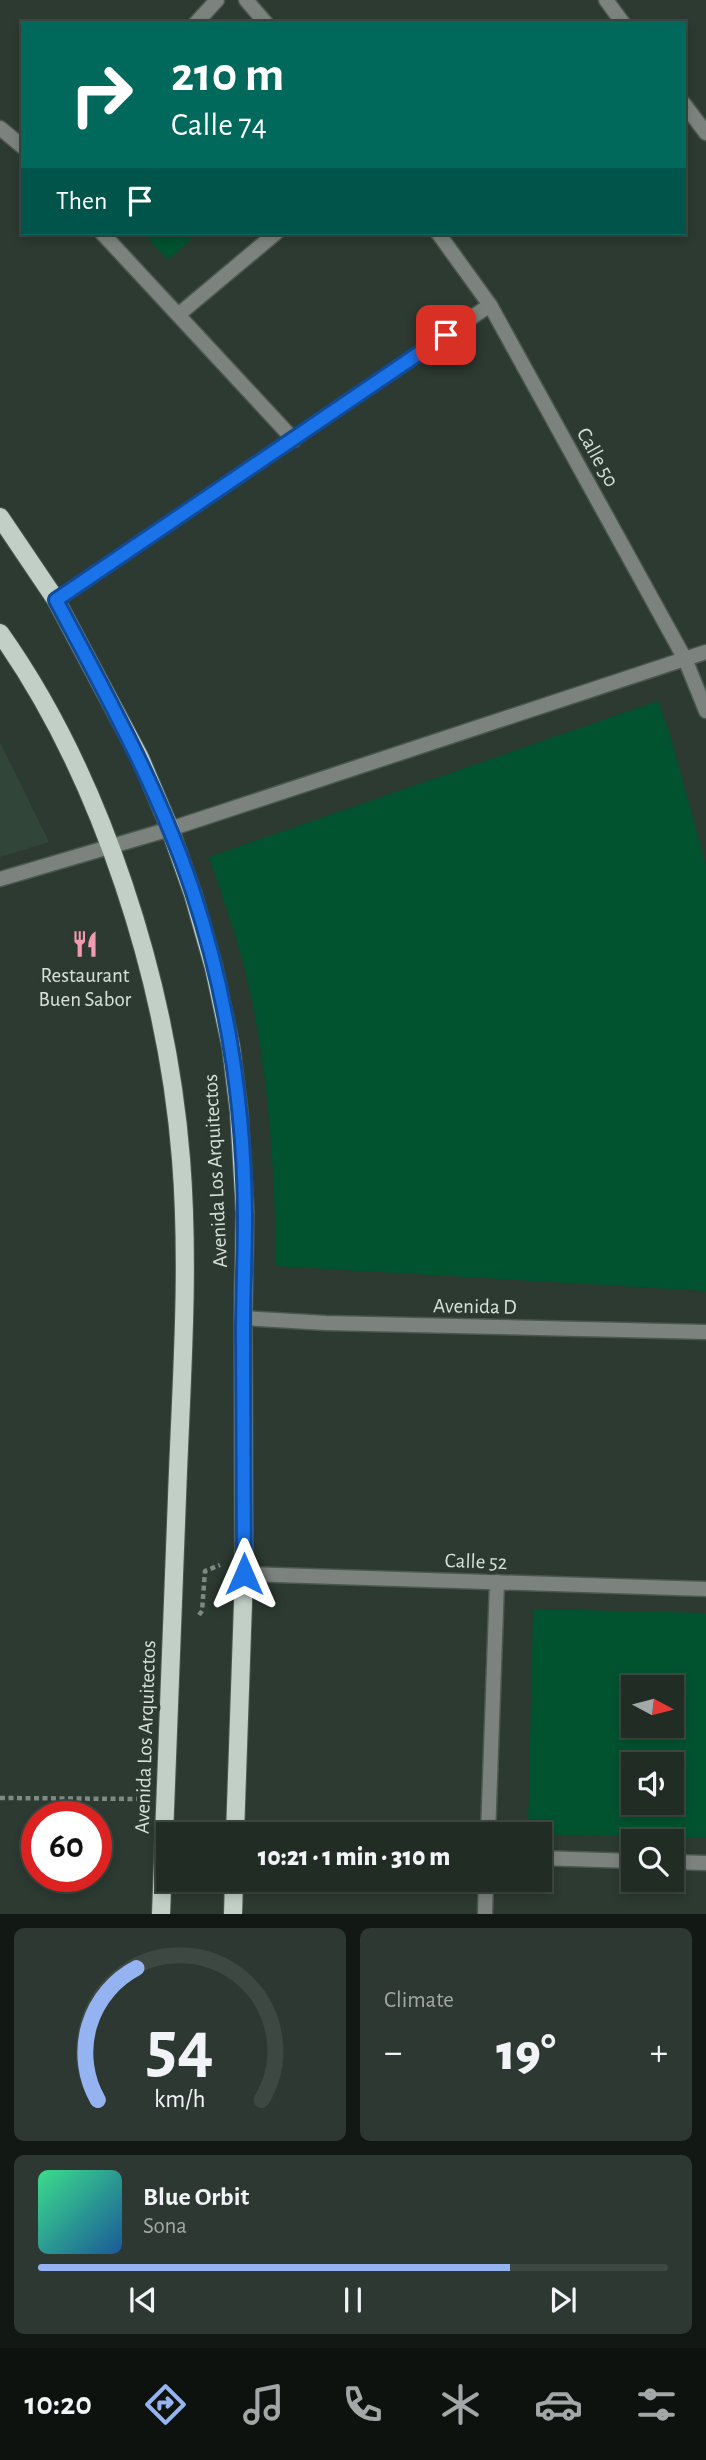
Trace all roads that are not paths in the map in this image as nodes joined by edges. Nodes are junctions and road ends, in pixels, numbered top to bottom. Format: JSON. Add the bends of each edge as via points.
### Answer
{"nodes":[{"id":1,"x":217,"y":0,"type":"edge"},
{"id":2,"x":246,"y":0,"type":"edge"},
{"id":3,"x":606,"y":0,"type":"edge"},
{"id":4,"x":198,"y":21,"type":"edge"},
{"id":5,"x":264,"y":21,"type":"edge"},
{"id":6,"x":622,"y":21,"type":"edge"},
{"id":7,"x":686,"y":107,"type":"edge"},
{"id":8,"x":0,"y":128,"type":"edge"},
{"id":9,"x":706,"y":133,"type":"edge"},
{"id":10,"x":21,"y":145,"type":"edge"},
{"id":11,"x":104,"y":235,"type":"edge"},
{"id":12,"x":274,"y":235,"type":"edge"},
{"id":13,"x":439,"y":235,"type":"edge"},
{"id":14,"x":490,"y":305,"type":"junction"},
{"id":15,"x":178,"y":315,"type":"junction"},
{"id":16,"x":294,"y":440,"type":"junction"},
{"id":17,"x":0,"y":517,"type":"edge"},
{"id":18,"x":56,"y":600,"type":"junction"},
{"id":19,"x":0,"y":633,"type":"edge"},
{"id":20,"x":706,"y":652,"type":"edge"},
{"id":21,"x":685,"y":659,"type":"junction"},
{"id":22,"x":706,"y":711,"type":"edge"},
{"id":23,"x":170,"y":829,"type":"junction"},
{"id":24,"x":111,"y":848,"type":"junction"},
{"id":25,"x":0,"y":879,"type":"edge"},
{"id":26,"x":243,"y":1318,"type":"junction"},
{"id":27,"x":706,"y":1332,"type":"edge"},
{"id":28,"x":244,"y":1565,"type":"junction"},
{"id":29,"x":497,"y":1582,"type":"junction"},
{"id":30,"x":706,"y":1589,"type":"edge"},
{"id":31,"x":235,"y":1822,"type":"edge"},
{"id":32,"x":488,"y":1822,"type":"edge"},
{"id":33,"x":552,"y":1858,"type":"edge"},
{"id":34,"x":621,"y":1861,"type":"edge"},
{"id":35,"x":684,"y":1862,"type":"edge"},
{"id":36,"x":706,"y":1863,"type":"edge"},
{"id":37,"x":234,"y":1892,"type":"edge"},
{"id":38,"x":486,"y":1892,"type":"edge"},
{"id":39,"x":161,"y":1914,"type":"edge"},
{"id":40,"x":233,"y":1914,"type":"edge"},
{"id":41,"x":485,"y":1914,"type":"edge"}],
"edges":[{"from":1,"to":4,"type":"street"},
{"from":2,"to":5,"type":"street"},
{"from":3,"to":6,"type":"street"},
{"from":7,"to":9,"type":"street"},
{"from":8,"to":10,"type":"street"},
{"from":11,"to":15,"type":"street"},
{"from":12,"to":15,"type":"street"},
{"from":13,"to":14,"type":"street","name":"Calle 50"},
{"from":14,"to":16,"type":"street"},
{"from":14,"to":21,"type":"street","name":"Calle 50"},
{"from":15,"to":16,"type":"street"},
{"from":16,"to":18,"type":"street"},
{"from":17,"to":18,"type":"main road","name":"Avenida Los Arquitectos"},
{"from":18,"to":23,"type":"main road","name":"Avenida Los Arquitectos","via":[[140,758]]},
{"from":19,"to":24,"type":"main road","name":"Avenida Los Arquitectos","via":[[68,748]]},
{"from":20,"to":21,"type":"street"},
{"from":21,"to":22,"type":"street","name":"Calle 50"},
{"from":21,"to":23,"type":"street"},
{"from":23,"to":24,"type":"street"},
{"from":23,"to":26,"type":"main road","name":"Avenida Los Arquitectos","via":[[194,894],[231,1047],[245,1213]]},
{"from":24,"to":25,"type":"street"},
{"from":24,"to":39,"type":"main road","name":"Avenida Los Arquitectos","via":[[153,987],[166,1045],[181,1159],[184,1289]]},
{"from":26,"to":27,"type":"street","name":"Avenida D"},
{"from":26,"to":28,"type":"main road","name":"Avenida Los Arquitectos"},
{"from":28,"to":29,"type":"street","name":"Calle 52"},
{"from":28,"to":31,"type":"main road","name":"Avenida Los Arquitectos"},
{"from":29,"to":30,"type":"street","name":"Calle 52"},
{"from":29,"to":32,"type":"street"},
{"from":33,"to":34,"type":"street"},
{"from":35,"to":36,"type":"street"},
{"from":37,"to":40,"type":"main road"},
{"from":38,"to":41,"type":"street"}]}
